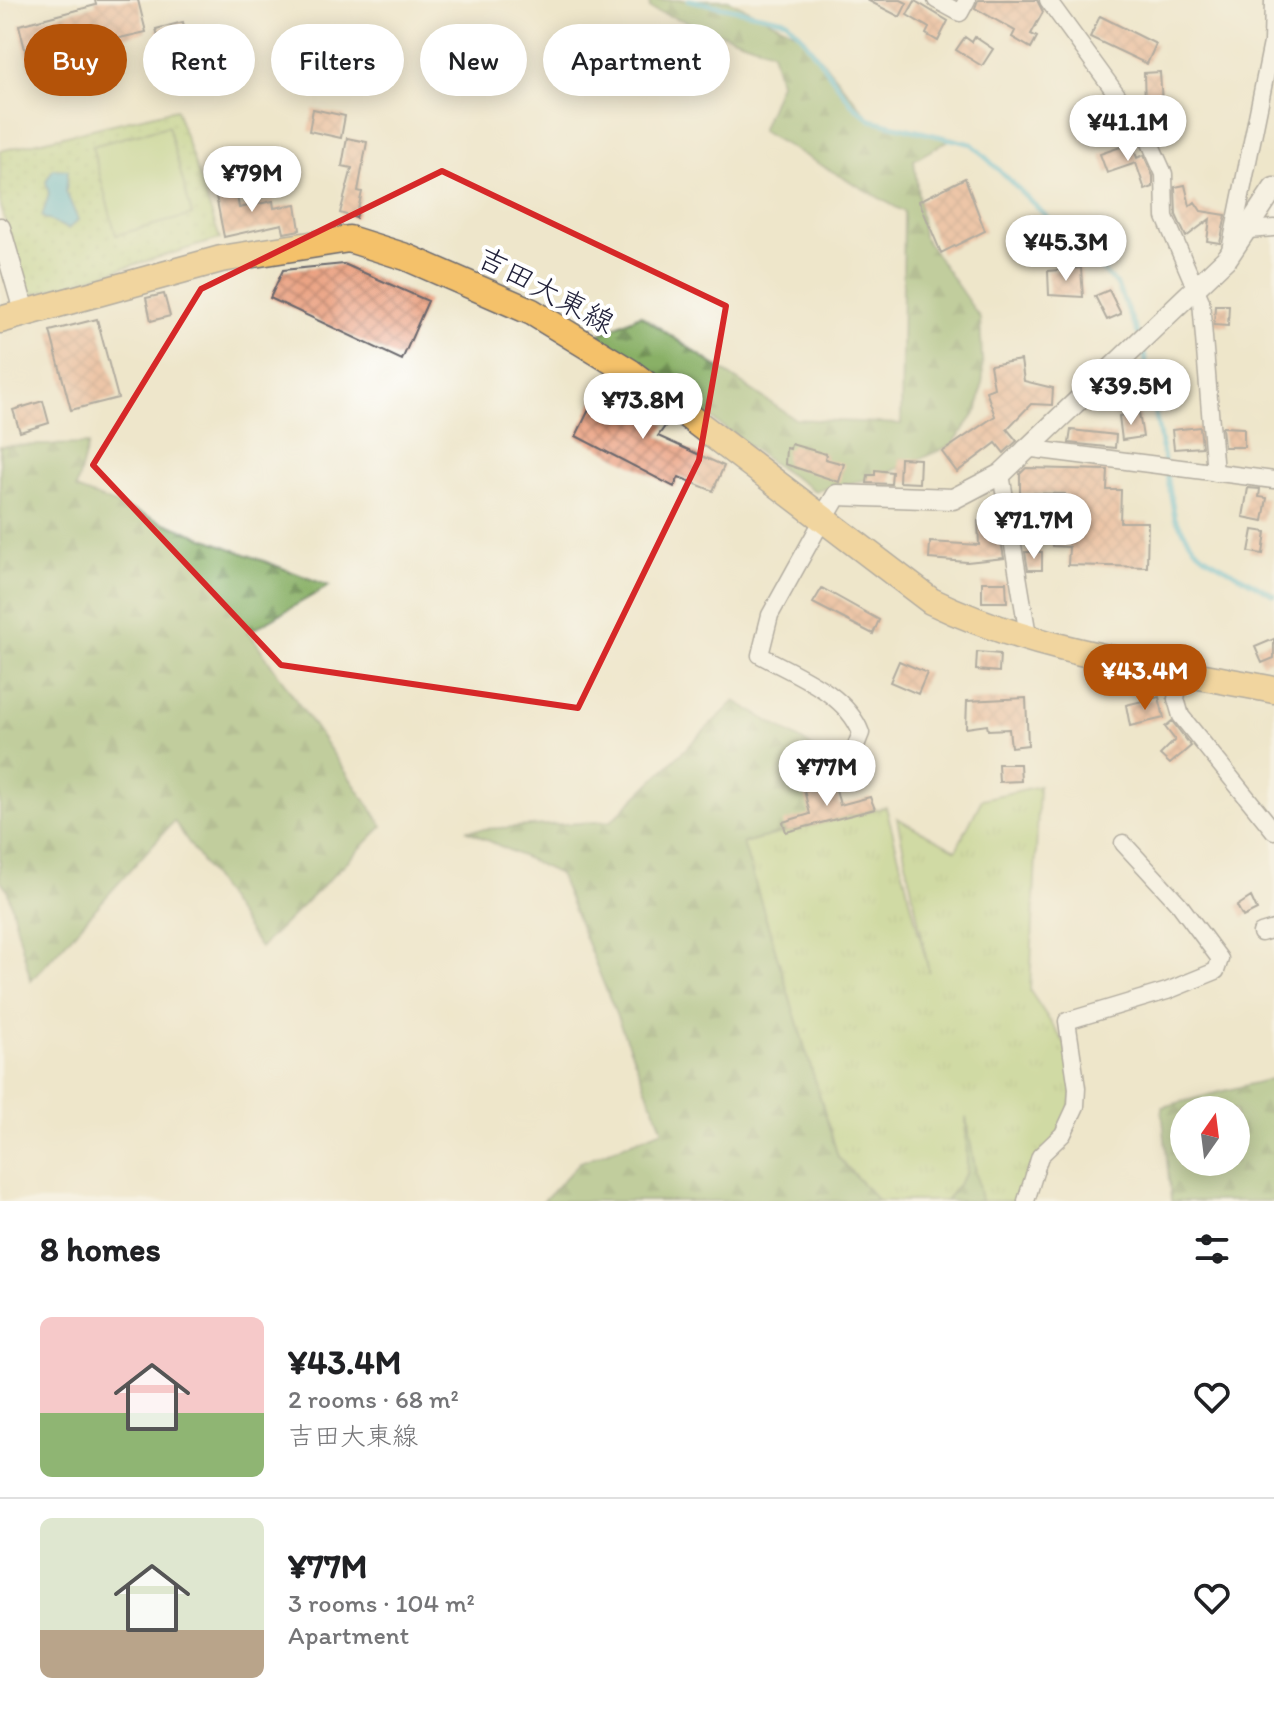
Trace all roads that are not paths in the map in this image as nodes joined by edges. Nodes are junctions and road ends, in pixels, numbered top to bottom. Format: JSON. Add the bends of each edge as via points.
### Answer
{"nodes":[{"id":1,"x":936,"y":0,"type":"edge"},
{"id":2,"x":967,"y":0,"type":"edge"},
{"id":3,"x":1273,"y":0,"type":"edge"},
{"id":4,"x":1053,"y":1,"type":"edge"},
{"id":5,"x":1274,"y":188,"type":"edge"},
{"id":6,"x":0,"y":228,"type":"edge"},
{"id":7,"x":1274,"y":228,"type":"edge"},
{"id":8,"x":1248,"y":230,"type":"junction"},
{"id":9,"x":1228,"y":257,"type":"junction"},
{"id":10,"x":1193,"y":287,"type":"junction"},
{"id":11,"x":12,"y":315,"type":"edge"},
{"id":12,"x":1025,"y":448,"type":"junction"},
{"id":13,"x":1215,"y":473,"type":"junction"},
{"id":14,"x":1001,"y":474,"type":"junction"},
{"id":15,"x":1274,"y":480,"type":"edge"},
{"id":16,"x":823,"y":519,"type":"junction"},
{"id":17,"x":1029,"y":641,"type":"junction"},
{"id":18,"x":1181,"y":671,"type":"junction"},
{"id":19,"x":1274,"y":690,"type":"edge"},
{"id":20,"x":847,"y":768,"type":"dead end"},
{"id":21,"x":1274,"y":831,"type":"edge"},
{"id":22,"x":1123,"y":843,"type":"dead end"},
{"id":23,"x":1026,"y":1201,"type":"edge"}],
"edges":[{"from":1,"to":2,"type":"street","via":[[960,13]]},
{"from":3,"to":9,"type":"street","via":[[1272,43]]},
{"from":4,"to":10,"type":"street","via":[[1147,136],[1164,174],[1165,217]]},
{"from":5,"to":8,"type":"street"},
{"from":6,"to":11,"type":"street"},
{"from":7,"to":8,"type":"street"},
{"from":8,"to":9,"type":"street"},
{"from":9,"to":10,"type":"street"},
{"from":10,"to":12,"type":"street"},
{"from":10,"to":13,"type":"street","via":[[1201,301]]},
{"from":11,"to":16,"type":"main road","name":"吉田大東線","via":[[221,259],[349,239],[406,257],[532,312],[630,372]]},
{"from":12,"to":13,"type":"street"},
{"from":12,"to":14,"type":"street"},
{"from":13,"to":15,"type":"street"},
{"from":14,"to":16,"type":"street","via":[[953,499],[837,495]]},
{"from":14,"to":17,"type":"street"},
{"from":16,"to":17,"type":"main road","name":"吉田大東線","via":[[931,601]]},
{"from":16,"to":20,"type":"street","via":[[770,615],[760,655],[854,714],[861,733]]},
{"from":17,"to":18,"type":"main road","name":"吉田大東線"},
{"from":18,"to":19,"type":"main road","name":"吉田大東線"},
{"from":18,"to":21,"type":"street","via":[[1176,699],[1181,716]]},
{"from":22,"to":23,"type":"street","via":[[1220,959],[1216,971],[1167,991],[1067,1021],[1076,1106],[1063,1134],[1040,1156]]}]}
